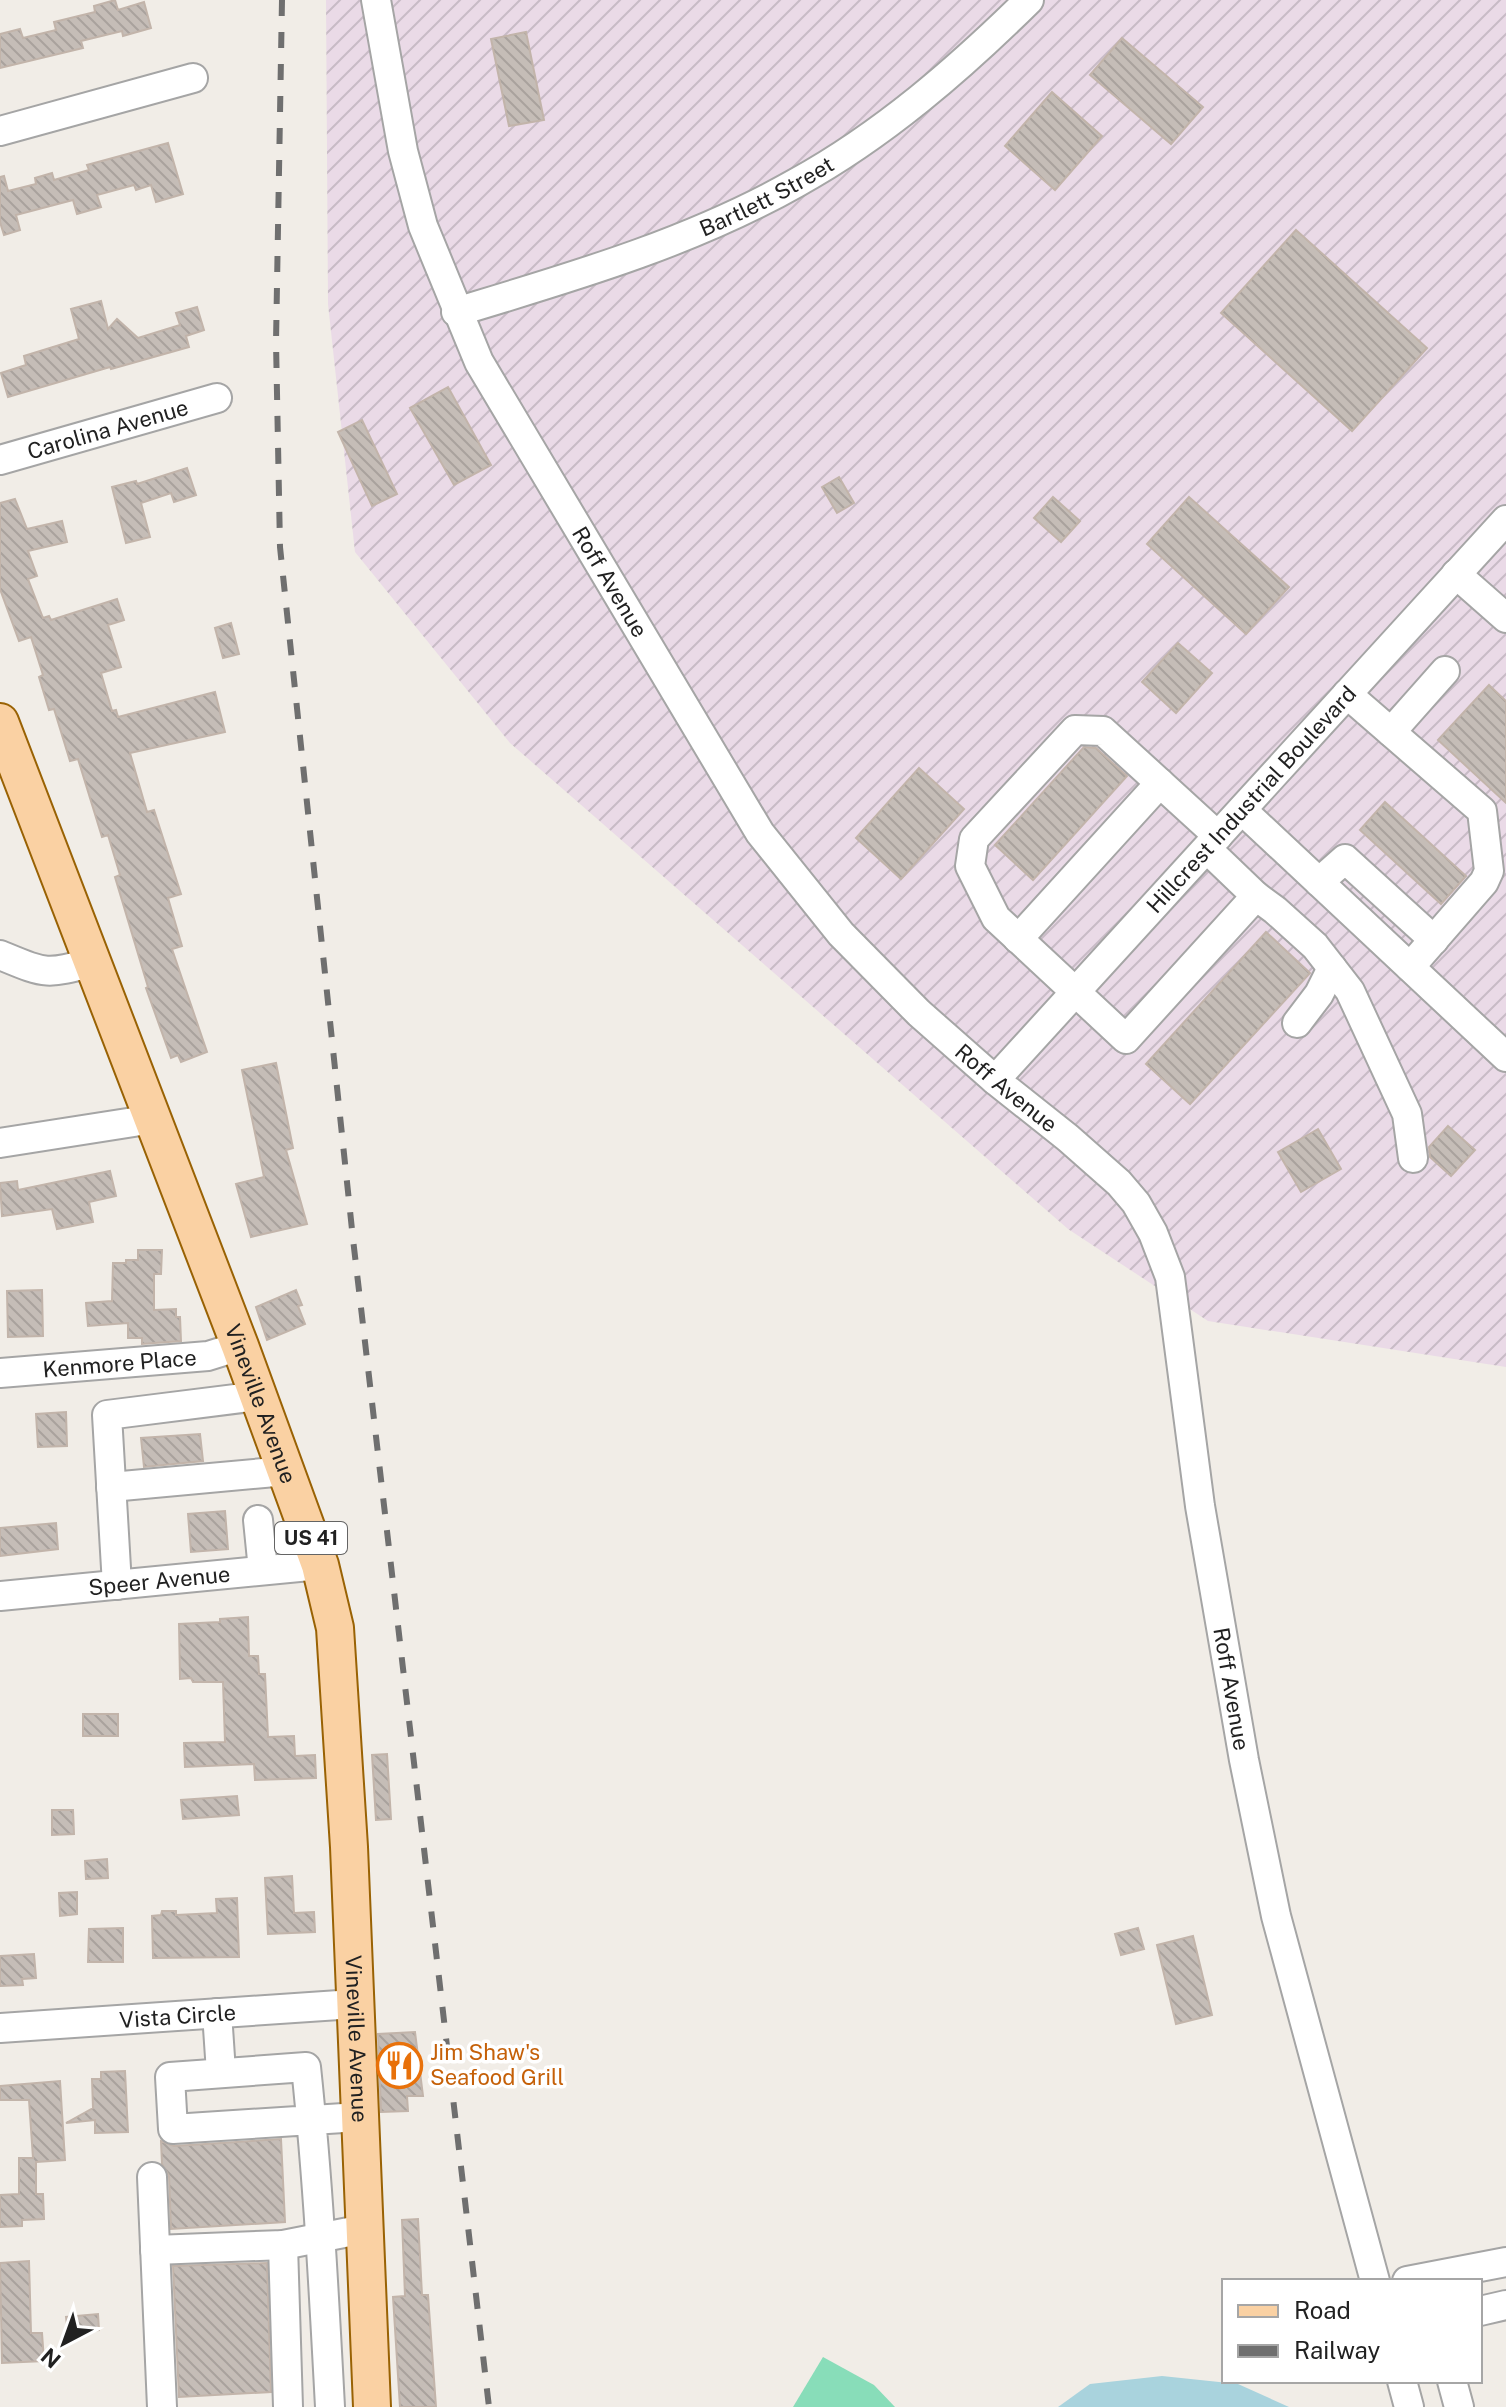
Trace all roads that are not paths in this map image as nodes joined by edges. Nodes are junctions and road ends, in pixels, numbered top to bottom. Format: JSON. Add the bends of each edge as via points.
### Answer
{"nodes":[{"id":1,"x":376,"y":0,"type":"edge"},
{"id":2,"x":1029,"y":0,"type":"edge"},
{"id":3,"x":193,"y":78,"type":"dead end"},
{"id":4,"x":0,"y":131,"type":"edge"},
{"id":5,"x":456,"y":312,"type":"junction"},
{"id":6,"x":217,"y":398,"type":"dead end"},
{"id":7,"x":0,"y":460,"type":"edge"},
{"id":8,"x":1506,"y":520,"type":"edge"},
{"id":9,"x":1456,"y":574,"type":"junction"},
{"id":10,"x":1505,"y":615,"type":"edge"},
{"id":11,"x":1445,"y":671,"type":"dead end"},
{"id":12,"x":1347,"y":694,"type":"junction"},
{"id":13,"x":0,"y":722,"type":"edge"},
{"id":14,"x":1391,"y":732,"type":"junction"},
{"id":15,"x":1160,"y":783,"type":"junction"},
{"id":16,"x":1242,"y":810,"type":"junction"},
{"id":17,"x":1212,"y":842,"type":"junction"},
{"id":18,"x":1495,"y":881,"type":"edge"},
{"id":19,"x":1319,"y":882,"type":"junction"},
{"id":20,"x":1256,"y":896,"type":"junction"},
{"id":21,"x":1018,"y":939,"type":"junction"},
{"id":22,"x":1434,"y":940,"type":"junction"},
{"id":23,"x":0,"y":955,"type":"edge"},
{"id":24,"x":93,"y":962,"type":"junction"},
{"id":25,"x":1410,"y":967,"type":"junction"},
{"id":26,"x":1332,"y":968,"type":"junction"},
{"id":27,"x":1075,"y":993,"type":"junction"},
{"id":28,"x":1297,"y":1023,"type":"dead end"},
{"id":29,"x":1506,"y":1057,"type":"edge"},
{"id":30,"x":995,"y":1080,"type":"junction"},
{"id":31,"x":153,"y":1119,"type":"junction"},
{"id":32,"x":0,"y":1143,"type":"edge"},
{"id":33,"x":1413,"y":1158,"type":"dead end"},
{"id":34,"x":240,"y":1346,"type":"junction"},
{"id":35,"x":0,"y":1373,"type":"edge"},
{"id":36,"x":258,"y":1396,"type":"junction"},
{"id":37,"x":286,"y":1471,"type":"junction"},
{"id":38,"x":111,"y":1487,"type":"junction"},
{"id":39,"x":258,"y":1520,"type":"dead end"},
{"id":40,"x":320,"y":1565,"type":"junction"},
{"id":41,"x":263,"y":1570,"type":"junction"},
{"id":42,"x":117,"y":1585,"type":"junction"},
{"id":43,"x":0,"y":1596,"type":"edge"},
{"id":44,"x":354,"y":2004,"type":"junction"},
{"id":45,"x":217,"y":2013,"type":"junction"},
{"id":46,"x":0,"y":2028,"type":"edge"},
{"id":47,"x":221,"y":2072,"type":"junction"},
{"id":48,"x":359,"y":2117,"type":"junction"},
{"id":49,"x":312,"y":2120,"type":"junction"},
{"id":50,"x":152,"y":2177,"type":"dead end"},
{"id":51,"x":364,"y":2229,"type":"junction"},
{"id":52,"x":320,"y":2236,"type":"junction"},
{"id":53,"x":283,"y":2245,"type":"junction"},
{"id":54,"x":155,"y":2250,"type":"junction"},
{"id":55,"x":1506,"y":2262,"type":"edge"},
{"id":56,"x":1374,"y":2279,"type":"edge"},
{"id":57,"x":1417,"y":2279,"type":"edge"},
{"id":58,"x":1506,"y":2305,"type":"edge"},
{"id":59,"x":1482,"y":2311,"type":"edge"},
{"id":60,"x":1403,"y":2383,"type":"edge"},
{"id":61,"x":1453,"y":2383,"type":"edge"},
{"id":62,"x":162,"y":2407,"type":"edge"},
{"id":63,"x":288,"y":2407,"type":"edge"},
{"id":64,"x":330,"y":2407,"type":"edge"},
{"id":65,"x":372,"y":2407,"type":"edge"},
{"id":66,"x":1409,"y":2407,"type":"edge"},
{"id":67,"x":1459,"y":2407,"type":"edge"}],
"edges":[{"from":1,"to":5,"type":"street","name":"Roff Avenue","via":[[403,151],[423,226]]},
{"from":2,"to":5,"type":"street","name":"Bartlett Street","via":[[975,54],[894,120],[797,183],[632,257]]},
{"from":3,"to":4,"type":"street"},
{"from":5,"to":30,"type":"street","name":"Roff Avenue","via":[[516,427],[760,833],[841,934]]},
{"from":6,"to":7,"type":"street","name":"Carolina Avenue"},
{"from":8,"to":9,"type":"street","name":"Hillcrest Industrial Boulevard"},
{"from":9,"to":10,"type":"street"},
{"from":9,"to":12,"type":"street","name":"Hillcrest Industrial Boulevard"},
{"from":11,"to":14,"type":"street"},
{"from":12,"to":14,"type":"street"},
{"from":12,"to":16,"type":"street","name":"Hillcrest Industrial Boulevard"},
{"from":13,"to":24,"type":"main road","name":"Vineville Avenue","number":"US 41"},
{"from":14,"to":18,"type":"street","via":[[1482,811],[1489,871]]},
{"from":15,"to":17,"type":"street"},
{"from":15,"to":21,"type":"street"},
{"from":15,"to":21,"type":"street","via":[[1103,731],[1075,730],[984,828],[974,839],[970,866],[996,918]]},
{"from":16,"to":17,"type":"street","name":"Hillcrest Industrial Boulevard"},
{"from":16,"to":19,"type":"street"},
{"from":17,"to":20,"type":"street"},
{"from":17,"to":27,"type":"street","name":"Hillcrest Industrial Boulevard"},
{"from":18,"to":22,"type":"street"},
{"from":19,"to":22,"type":"street","via":[[1345,859]]},
{"from":19,"to":25,"type":"street"},
{"from":20,"to":26,"type":"street","via":[[1315,946]]},
{"from":20,"to":27,"type":"street","via":[[1126,1039]]},
{"from":21,"to":27,"type":"street"},
{"from":22,"to":25,"type":"street"},
{"from":23,"to":24,"type":"street","via":[[52,973]]},
{"from":24,"to":31,"type":"main road","name":"Vineville Avenue","number":"US 41"},
{"from":25,"to":29,"type":"street"},
{"from":26,"to":28,"type":"street"},
{"from":26,"to":33,"type":"street","via":[[1350,991],[1407,1114]]},
{"from":27,"to":30,"type":"street","name":"Hillcrest Industrial Boulevard"},
{"from":30,"to":56,"type":"street","name":"Roff Avenue","via":[[1119,1183],[1153,1233],[1170,1277],[1200,1506],[1244,1760],[1276,1916]]},
{"from":31,"to":32,"type":"street"},
{"from":31,"to":34,"type":"main road","name":"Vineville Avenue","number":"US 41"},
{"from":34,"to":35,"type":"street","name":"Kenmore Place","via":[[208,1356]]},
{"from":34,"to":36,"type":"main road","name":"Vineville Avenue","number":"US 41"},
{"from":36,"to":37,"type":"main road","name":"Vineville Avenue","number":"US 41"},
{"from":36,"to":38,"type":"street","via":[[107,1415]]},
{"from":37,"to":38,"type":"street"},
{"from":37,"to":40,"type":"main road","name":"Vineville Avenue","number":"US 41"},
{"from":38,"to":42,"type":"street"},
{"from":39,"to":41,"type":"street"},
{"from":40,"to":41,"type":"street","name":"Speer Avenue"},
{"from":40,"to":44,"type":"main road","name":"Vineville Avenue","number":"US 41","via":[[335,1628]]},
{"from":41,"to":42,"type":"street","name":"Speer Avenue"},
{"from":42,"to":43,"type":"street","name":"Speer Avenue"},
{"from":44,"to":45,"type":"street","name":"Vista Circle"},
{"from":44,"to":48,"type":"main road","name":"Vineville Avenue","number":"US 41"},
{"from":45,"to":46,"type":"street","name":"Vista Circle"},
{"from":45,"to":47,"type":"street"},
{"from":47,"to":49,"type":"street","via":[[306,2067]]},
{"from":47,"to":49,"type":"street","via":[[170,2077],[173,2129]]},
{"from":48,"to":49,"type":"street"},
{"from":48,"to":51,"type":"main road","name":"Vineville Avenue","number":"US 41"},
{"from":49,"to":52,"type":"street"},
{"from":50,"to":54,"type":"street"},
{"from":51,"to":52,"type":"street"},
{"from":51,"to":65,"type":"main road","name":"Vineville Avenue","number":"US 41"},
{"from":52,"to":53,"type":"street"},
{"from":52,"to":64,"type":"street"},
{"from":53,"to":54,"type":"street"},
{"from":53,"to":63,"type":"street"},
{"from":54,"to":62,"type":"street"},
{"from":55,"to":57,"type":"street"},
{"from":58,"to":59,"type":"street"},
{"from":60,"to":66,"type":"street"},
{"from":61,"to":67,"type":"street"}]}
